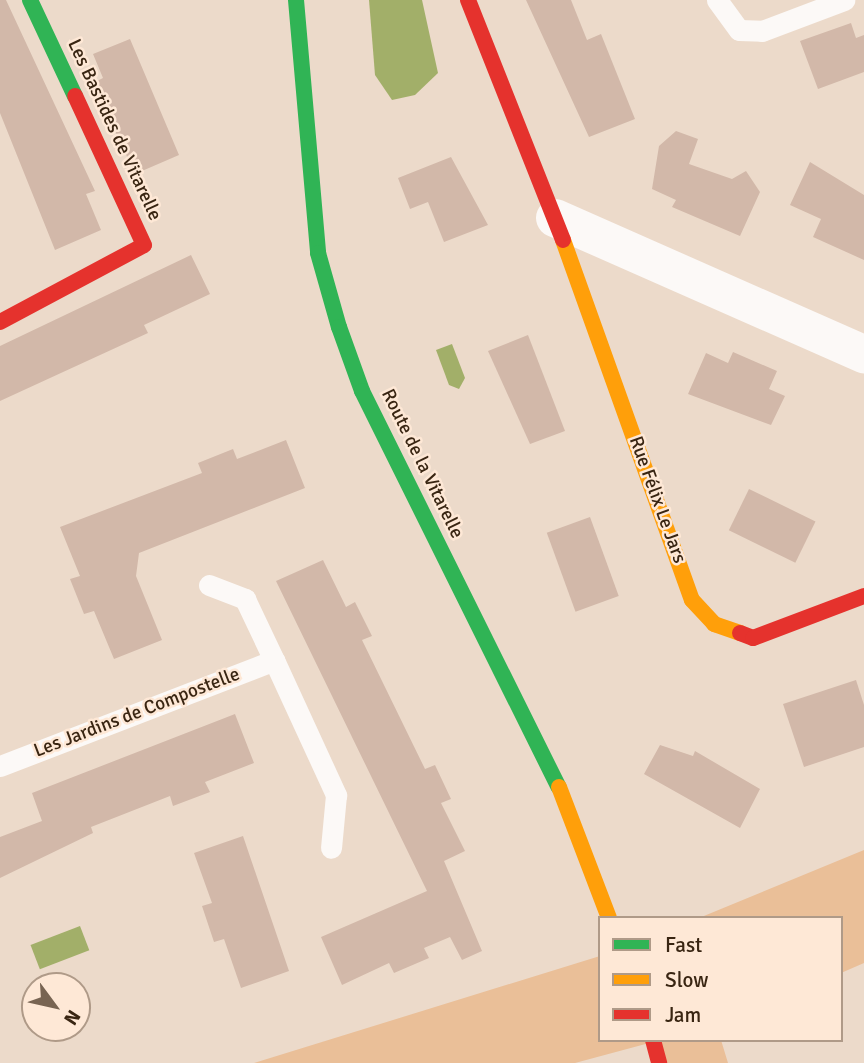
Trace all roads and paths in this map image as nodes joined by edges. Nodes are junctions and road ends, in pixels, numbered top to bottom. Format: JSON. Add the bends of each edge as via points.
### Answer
{"nodes":[{"id":1,"x":30,"y":0,"type":"edge"},
{"id":2,"x":296,"y":0,"type":"edge"},
{"id":3,"x":468,"y":0,"type":"edge"},
{"id":4,"x":717,"y":0,"type":"edge"},
{"id":5,"x":844,"y":0,"type":"edge"},
{"id":6,"x":555,"y":218,"type":"junction"},
{"id":7,"x":0,"y":322,"type":"edge"},
{"id":8,"x":864,"y":354,"type":"edge"},
{"id":9,"x":209,"y":585,"type":"dead end"},
{"id":10,"x":864,"y":596,"type":"edge"},
{"id":11,"x":274,"y":660,"type":"junction"},
{"id":12,"x":0,"y":766,"type":"edge"},
{"id":13,"x":331,"y":848,"type":"dead end"},
{"id":14,"x":608,"y":916,"type":"edge"},
{"id":15,"x":654,"y":1042,"type":"edge"},
{"id":16,"x":659,"y":1063,"type":"edge"}],
"edges":[{"from":1,"to":7,"type":"street","name":"Les Bastides de Vitarelle","via":[[144,245]]},
{"from":2,"to":14,"type":"street","name":"Route de la Vitarelle","via":[[318,253],[339,327],[362,391],[555,776]]},
{"from":3,"to":6,"type":"street","name":"Rue Félix Le Jars"},
{"from":4,"to":5,"type":"lane","via":[[739,30],[762,31]]},
{"from":6,"to":8,"type":"street"},
{"from":6,"to":10,"type":"street","name":"Rue Félix Le Jars","via":[[692,600],[722,629],[752,638]]},
{"from":9,"to":11,"type":"lane","via":[[245,599]]},
{"from":11,"to":12,"type":"lane","name":"Les Jardins de Compostelle"},
{"from":11,"to":13,"type":"lane","via":[[336,795]]},
{"from":15,"to":16,"type":"street"}]}
